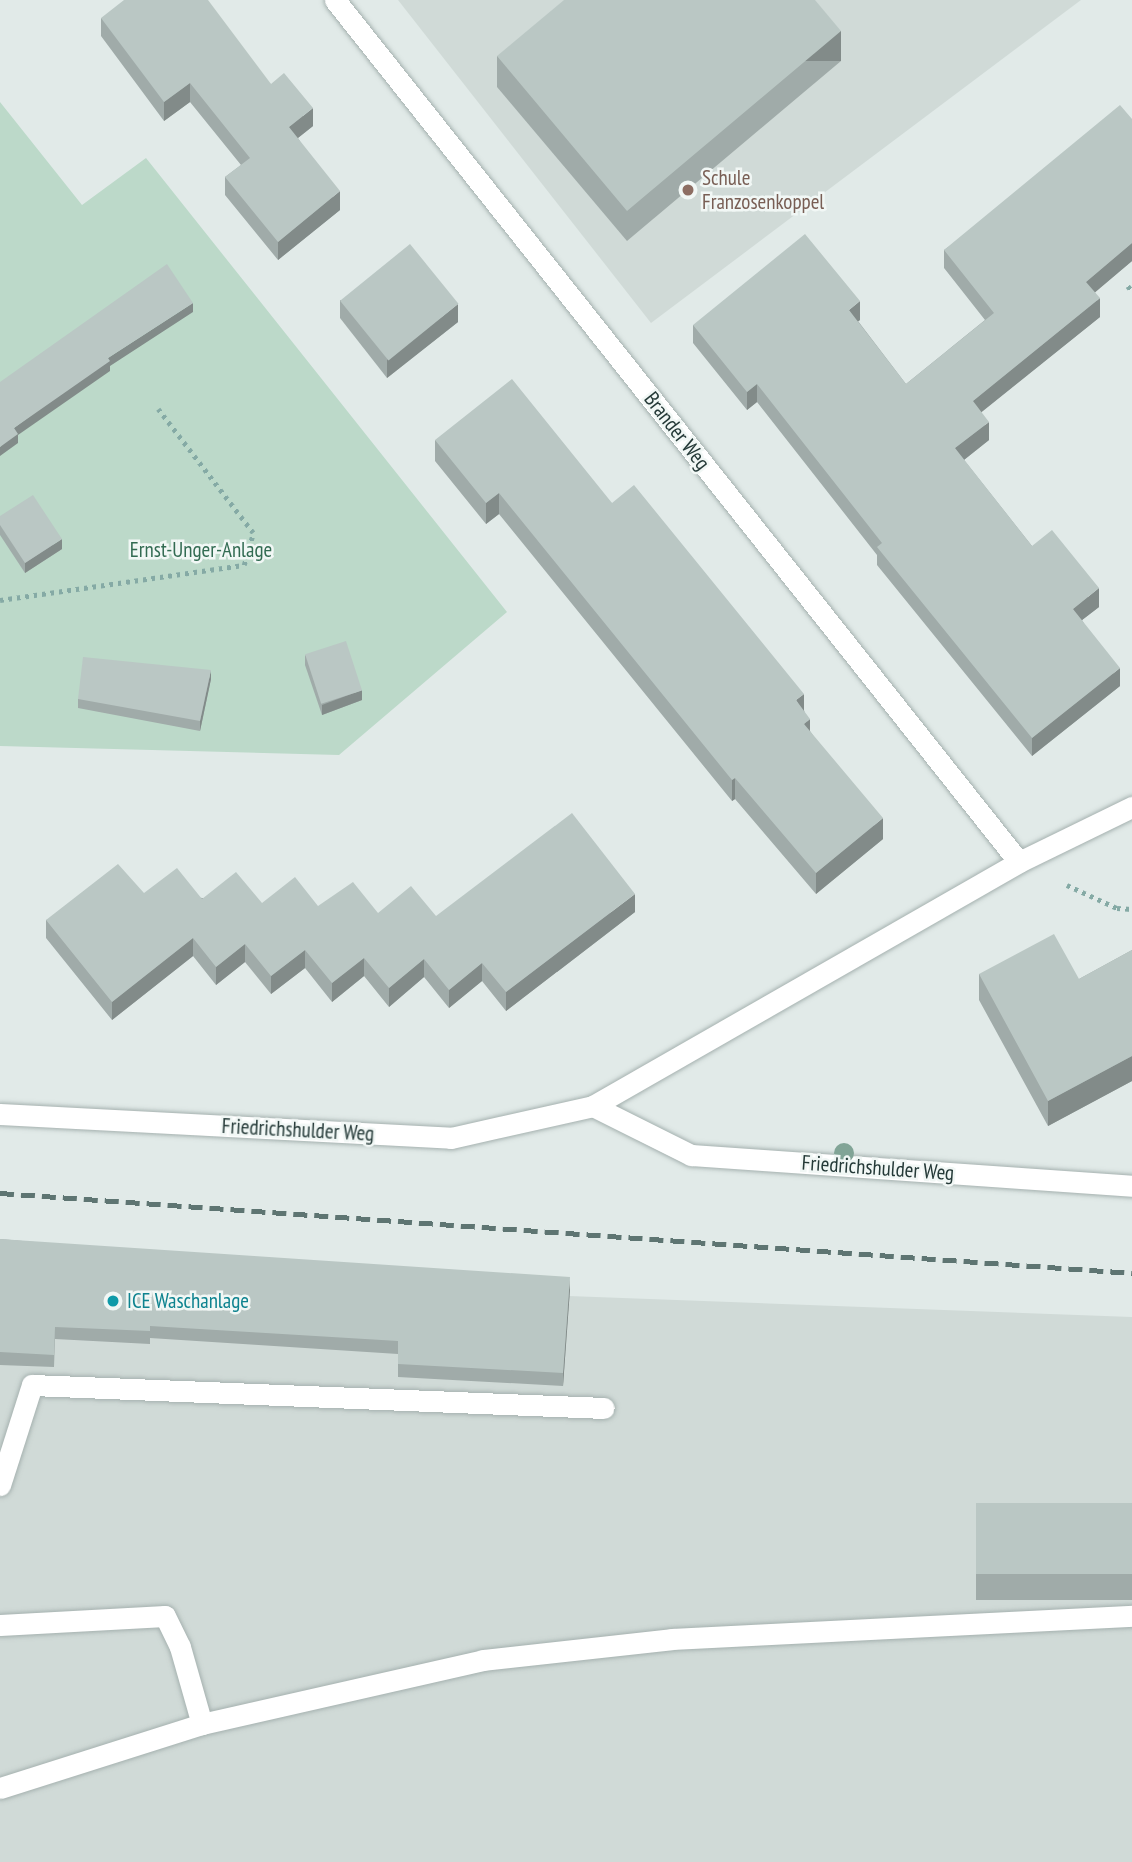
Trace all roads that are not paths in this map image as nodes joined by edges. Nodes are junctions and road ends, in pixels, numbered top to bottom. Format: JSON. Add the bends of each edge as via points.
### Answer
{"nodes":[{"id":1,"x":335,"y":0,"type":"edge"},
{"id":2,"x":1132,"y":807,"type":"edge"},
{"id":3,"x":1019,"y":862,"type":"junction"},
{"id":4,"x":593,"y":1106,"type":"junction"},
{"id":5,"x":0,"y":1114,"type":"edge"},
{"id":6,"x":1132,"y":1186,"type":"edge"},
{"id":7,"x":604,"y":1408,"type":"dead end"},
{"id":8,"x":0,"y":1485,"type":"edge"},
{"id":9,"x":1132,"y":1616,"type":"edge"},
{"id":10,"x":0,"y":1625,"type":"edge"},
{"id":11,"x":202,"y":1724,"type":"junction"},
{"id":12,"x":0,"y":1788,"type":"edge"}],
"edges":[{"from":1,"to":3,"type":"street","name":"Brander Weg"},
{"from":2,"to":3,"type":"street","name":"Friedrichshulder Weg"},
{"from":3,"to":4,"type":"street","name":"Friedrichshulder Weg"},
{"from":4,"to":5,"type":"street","name":"Friedrichshulder Weg","via":[[451,1138]]},
{"from":4,"to":6,"type":"street","name":"Friedrichshulder Weg","via":[[691,1155]]},
{"from":7,"to":8,"type":"street","via":[[32,1385]]},
{"from":9,"to":11,"type":"street","via":[[672,1639],[483,1660]]},
{"from":10,"to":11,"type":"street","via":[[165,1616],[180,1647]]},
{"from":11,"to":12,"type":"street"}]}
